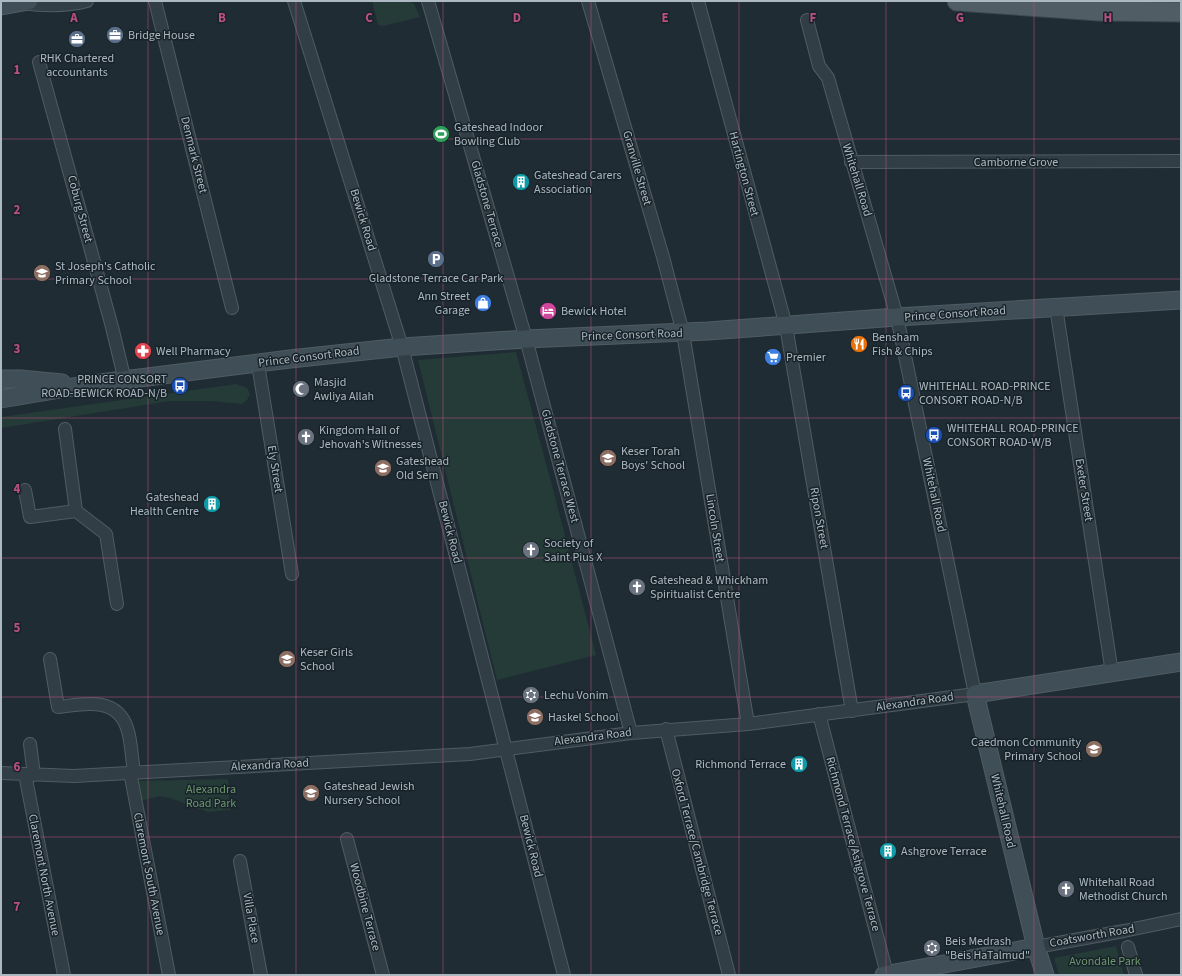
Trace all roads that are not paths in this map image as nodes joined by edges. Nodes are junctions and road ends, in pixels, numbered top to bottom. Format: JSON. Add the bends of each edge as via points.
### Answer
{"nodes":[{"id":1,"x":87,"y":1,"type":"edge"},
{"id":2,"x":155,"y":1,"type":"edge"},
{"id":3,"x":294,"y":1,"type":"edge"},
{"id":4,"x":428,"y":1,"type":"edge"},
{"id":5,"x":698,"y":1,"type":"edge"},
{"id":6,"x":957,"y":1,"type":"edge"},
{"id":7,"x":25,"y":2,"type":"edge"},
{"id":8,"x":589,"y":3,"type":"edge"},
{"id":9,"x":1,"y":6,"type":"edge"},
{"id":10,"x":1170,"y":8,"type":"edge"},
{"id":11,"x":808,"y":20,"type":"dead end"},
{"id":12,"x":39,"y":62,"type":"dead end"},
{"id":13,"x":1181,"y":161,"type":"edge"},
{"id":14,"x":852,"y":162,"type":"junction"},
{"id":15,"x":1181,"y":300,"type":"edge"},
{"id":16,"x":1056,"y":307,"type":"junction"},
{"id":17,"x":232,"y":308,"type":"dead end"},
{"id":18,"x":897,"y":317,"type":"junction"},
{"id":19,"x":786,"y":326,"type":"junction"},
{"id":20,"x":683,"y":332,"type":"junction"},
{"id":21,"x":526,"y":339,"type":"junction"},
{"id":22,"x":402,"y":347,"type":"junction"},
{"id":23,"x":258,"y":364,"type":"junction"},
{"id":24,"x":1,"y":379,"type":"edge"},
{"id":25,"x":125,"y":380,"type":"junction"},
{"id":26,"x":84,"y":386,"type":"junction"},
{"id":27,"x":1,"y":398,"type":"edge"},
{"id":28,"x":65,"y":429,"type":"dead end"},
{"id":29,"x":25,"y":490,"type":"dead end"},
{"id":30,"x":76,"y":511,"type":"junction"},
{"id":31,"x":292,"y":574,"type":"dead end"},
{"id":32,"x":116,"y":604,"type":"dead end"},
{"id":33,"x":50,"y":659,"type":"dead end"},
{"id":34,"x":1181,"y":662,"type":"edge"},
{"id":35,"x":1112,"y":673,"type":"junction"},
{"id":36,"x":975,"y":694,"type":"junction"},
{"id":37,"x":852,"y":711,"type":"junction"},
{"id":38,"x":818,"y":714,"type":"junction"},
{"id":39,"x":748,"y":724,"type":"junction"},
{"id":40,"x":666,"y":729,"type":"junction"},
{"id":41,"x":631,"y":733,"type":"junction"},
{"id":42,"x":30,"y":744,"type":"dead end"},
{"id":43,"x":505,"y":749,"type":"junction"},
{"id":44,"x":132,"y":772,"type":"junction"},
{"id":45,"x":1,"y":773,"type":"edge"},
{"id":46,"x":29,"y":775,"type":"junction"},
{"id":47,"x":347,"y":839,"type":"dead end"},
{"id":48,"x":240,"y":861,"type":"dead end"},
{"id":49,"x":1181,"y":919,"type":"edge"},
{"id":50,"x":1036,"y":947,"type":"junction"},
{"id":51,"x":1128,"y":947,"type":"dead end"},
{"id":52,"x":889,"y":974,"type":"edge"},
{"id":53,"x":64,"y":975,"type":"edge"},
{"id":54,"x":169,"y":975,"type":"edge"},
{"id":55,"x":261,"y":975,"type":"edge"},
{"id":56,"x":383,"y":975,"type":"edge"},
{"id":57,"x":564,"y":975,"type":"edge"},
{"id":58,"x":729,"y":975,"type":"edge"},
{"id":59,"x":1045,"y":975,"type":"edge"},
{"id":60,"x":1136,"y":975,"type":"edge"}],
"edges":[{"from":1,"to":7,"type":"street","via":[[52,6]]},
{"from":2,"to":17,"type":"street","name":"Denmark Street"},
{"from":3,"to":22,"type":"street","name":"Bewick Road"},
{"from":4,"to":21,"type":"street","name":"Gladstone Terrace"},
{"from":5,"to":19,"type":"street","name":"Hartington Street"},
{"from":6,"to":10,"type":"main road","via":[[1099,11]]},
{"from":7,"to":9,"type":"street"},
{"from":8,"to":20,"type":"street","name":"Granville Street"},
{"from":11,"to":14,"type":"street","name":"Whitehall Road","via":[[819,66],[828,78]]},
{"from":12,"to":25,"type":"street","name":"Coburg Street"},
{"from":13,"to":14,"type":"street","name":"Camborne Grove"},
{"from":14,"to":18,"type":"street","name":"Whitehall Road"},
{"from":15,"to":16,"type":"street","name":"Prince Consort Road"},
{"from":16,"to":18,"type":"street","name":"Prince Consort Road"},
{"from":16,"to":35,"type":"street","name":"Exeter Street"},
{"from":18,"to":19,"type":"street","name":"Prince Consort Road"},
{"from":18,"to":36,"type":"street","name":"Whitehall Road"},
{"from":19,"to":20,"type":"street","name":"Prince Consort Road"},
{"from":19,"to":37,"type":"street","name":"Ripon Street"},
{"from":20,"to":21,"type":"street","name":"Prince Consort Road"},
{"from":20,"to":39,"type":"street","name":"Lincoln Street"},
{"from":21,"to":22,"type":"street","name":"Prince Consort Road"},
{"from":21,"to":41,"type":"street","name":"Gladstone Terrace West"},
{"from":22,"to":23,"type":"street","name":"Prince Consort Road"},
{"from":22,"to":43,"type":"street","name":"Bewick Road"},
{"from":23,"to":25,"type":"street","name":"Prince Consort Road"},
{"from":23,"to":31,"type":"street","name":"Ely Street"},
{"from":24,"to":26,"type":"street","name":"Prince Consort Road","via":[[20,378]]},
{"from":25,"to":26,"type":"street","name":"Prince Consort Road"},
{"from":26,"to":27,"type":"street","name":"Prince Consort Road"},
{"from":28,"to":30,"type":"street"},
{"from":29,"to":30,"type":"street","via":[[30,517]]},
{"from":30,"to":32,"type":"street","via":[[106,534]]},
{"from":33,"to":44,"type":"street","name":"Claremont South Avenue","via":[[58,707],[104,705],[115,709],[124,719],[128,730]]},
{"from":34,"to":35,"type":"street","name":"Alexandra Road"},
{"from":35,"to":36,"type":"street","name":"Alexandra Road"},
{"from":36,"to":37,"type":"street","name":"Alexandra Road"},
{"from":36,"to":50,"type":"street","name":"Whitehall Road"},
{"from":37,"to":38,"type":"street","name":"Alexandra Road"},
{"from":38,"to":39,"type":"street","name":"Alexandra Road"},
{"from":38,"to":52,"type":"street","name":"Richmond Terrace/Ashgrove Terrace"},
{"from":39,"to":40,"type":"street","name":"Alexandra Road"},
{"from":40,"to":41,"type":"street","name":"Alexandra Road"},
{"from":40,"to":58,"type":"street","name":"Oxford Terrace/Cambridge Terrace"},
{"from":41,"to":43,"type":"street","name":"Alexandra Road"},
{"from":42,"to":46,"type":"street","name":"Claremont North Avenue"},
{"from":43,"to":44,"type":"street","name":"Alexandra Road","via":[[414,758]]},
{"from":43,"to":57,"type":"street","name":"Bewick Road"},
{"from":44,"to":46,"type":"street","name":"Alexandra Road","via":[[74,776]]},
{"from":44,"to":54,"type":"street","name":"Claremont South Avenue","via":[[136,808]]},
{"from":45,"to":46,"type":"street","name":"Alexandra Road"},
{"from":46,"to":53,"type":"street","name":"Claremont North Avenue"},
{"from":47,"to":56,"type":"street","name":"Woodbine Terrace"},
{"from":48,"to":55,"type":"street","name":"Villa Place"},
{"from":49,"to":50,"type":"street","name":"Coatsworth Road"},
{"from":50,"to":52,"type":"street","name":"Coatsworth Road"},
{"from":50,"to":59,"type":"street","name":"Whitehall Road"},
{"from":51,"to":60,"type":"street"}]}
